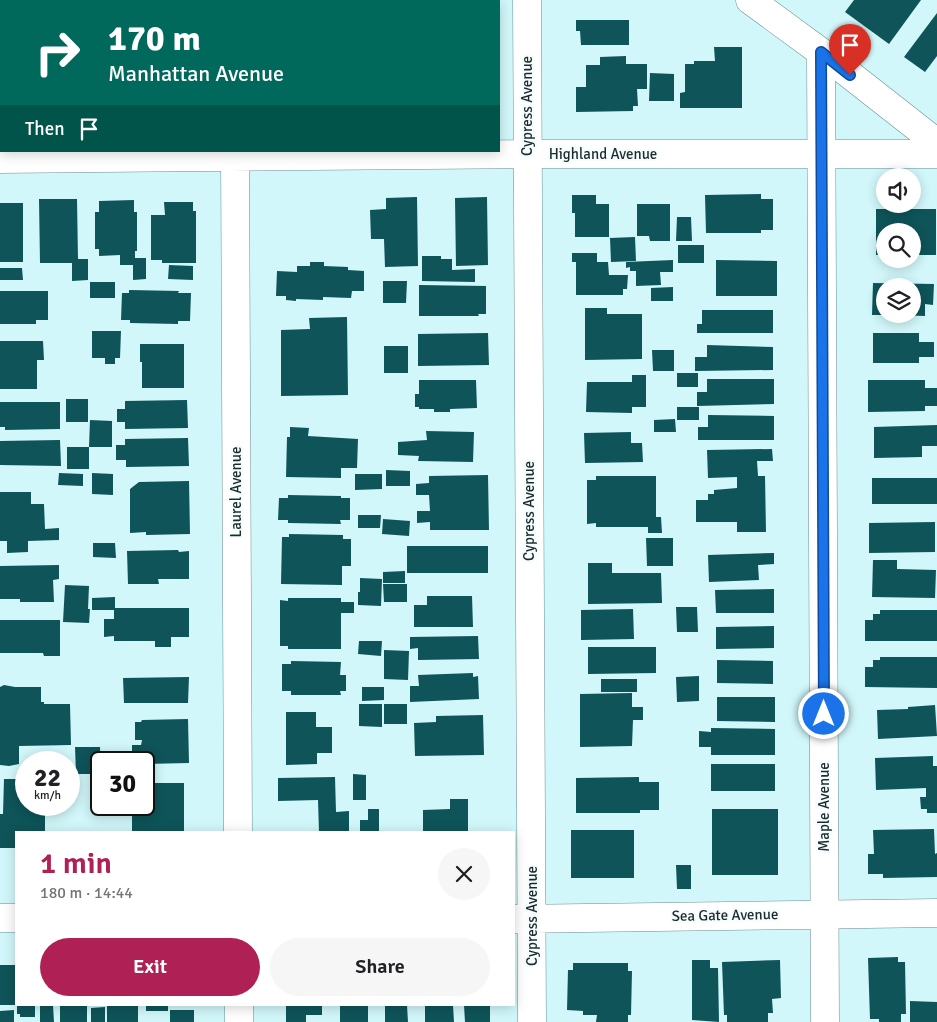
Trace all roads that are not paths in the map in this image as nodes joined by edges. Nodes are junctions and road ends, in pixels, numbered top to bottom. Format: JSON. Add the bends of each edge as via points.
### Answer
{"nodes":[{"id":1,"x":526,"y":0,"type":"edge"},
{"id":2,"x":750,"y":0,"type":"edge"},
{"id":3,"x":821,"y":52,"type":"junction"},
{"id":4,"x":937,"y":143,"type":"edge"},
{"id":5,"x":235,"y":154,"type":"edge"},
{"id":6,"x":527,"y":154,"type":"junction"},
{"id":7,"x":822,"y":154,"type":"junction"},
{"id":8,"x":937,"y":154,"type":"edge"},
{"id":9,"x":0,"y":160,"type":"edge"},
{"id":10,"x":238,"y":831,"type":"edge"},
{"id":11,"x":937,"y":913,"type":"edge"},
{"id":12,"x":824,"y":914,"type":"junction"},
{"id":13,"x":0,"y":918,"type":"edge"},
{"id":14,"x":15,"y":918,"type":"edge"},
{"id":15,"x":523,"y":919,"type":"edge"},
{"id":16,"x":239,"y":1006,"type":"edge"},
{"id":17,"x":239,"y":1022,"type":"edge"},
{"id":18,"x":532,"y":1022,"type":"edge"},
{"id":19,"x":825,"y":1022,"type":"edge"}],
"edges":[{"from":1,"to":6,"type":"street","name":"Cypress Avenue"},
{"from":2,"to":3,"type":"street"},
{"from":3,"to":4,"type":"street"},
{"from":3,"to":7,"type":"street","name":"Maple Avenue"},
{"from":5,"to":6,"type":"street","name":"Highland Avenue"},
{"from":5,"to":9,"type":"street","name":"Highland Avenue"},
{"from":5,"to":10,"type":"street","name":"Laurel Avenue"},
{"from":6,"to":7,"type":"street","name":"Highland Avenue"},
{"from":6,"to":15,"type":"street","name":"Cypress Avenue"},
{"from":7,"to":8,"type":"street","name":"Highland Avenue"},
{"from":7,"to":12,"type":"street","name":"Maple Avenue"},
{"from":11,"to":12,"type":"street","name":"Sea Gate Avenue"},
{"from":12,"to":15,"type":"street","name":"Sea Gate Avenue"},
{"from":12,"to":19,"type":"street","name":"Maple Avenue"},
{"from":13,"to":14,"type":"street"},
{"from":15,"to":18,"type":"street","name":"Cypress Avenue"},
{"from":16,"to":17,"type":"street"}]}
